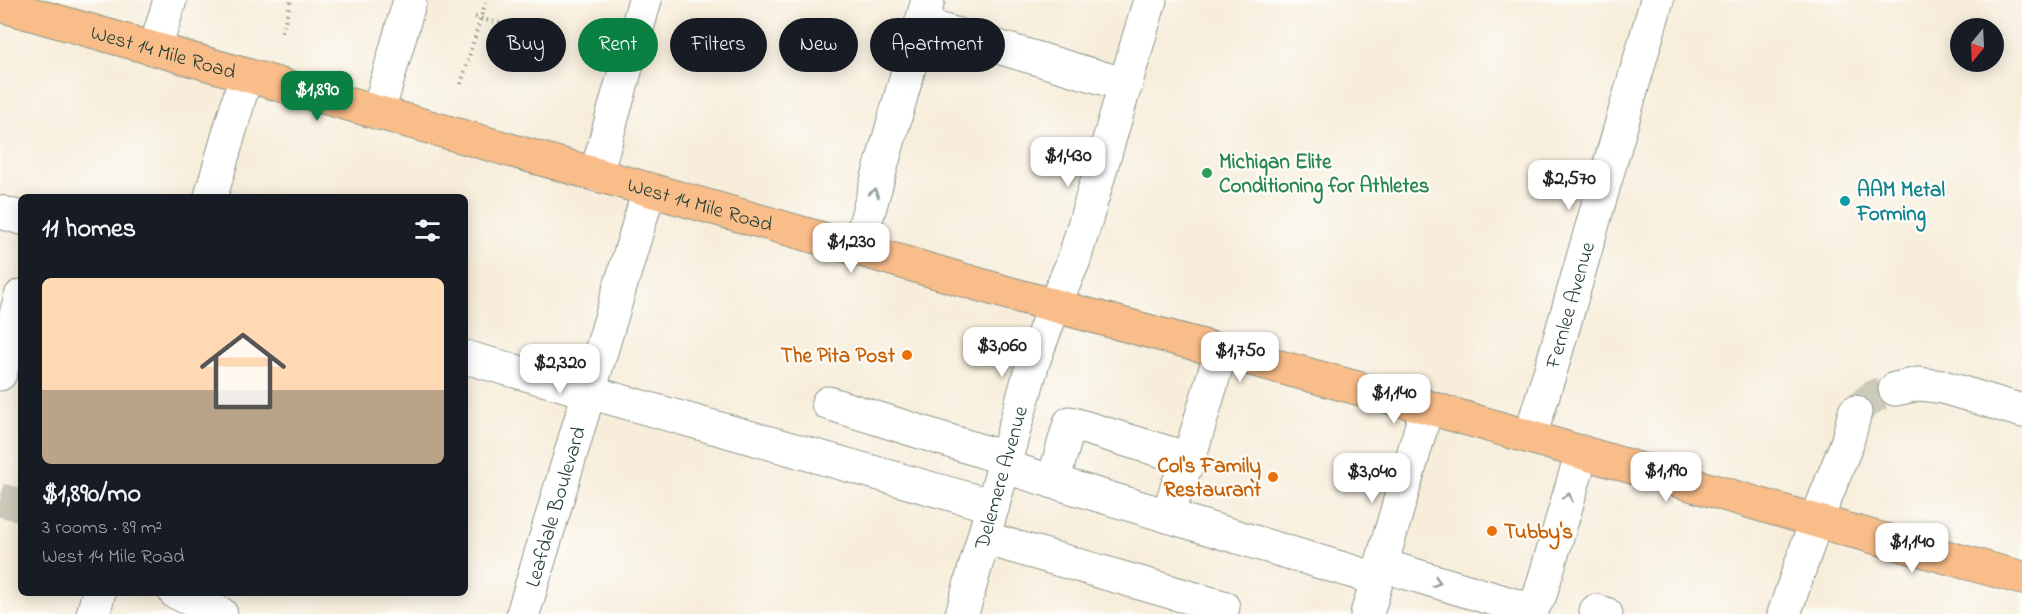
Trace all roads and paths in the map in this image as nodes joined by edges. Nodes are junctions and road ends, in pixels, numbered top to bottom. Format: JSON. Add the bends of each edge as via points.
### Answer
{"nodes":[{"id":1,"x":170,"y":0,"type":"edge"},
{"id":2,"x":291,"y":0,"type":"edge"},
{"id":3,"x":411,"y":0,"type":"edge"},
{"id":4,"x":486,"y":0,"type":"edge"},
{"id":5,"x":645,"y":0,"type":"edge"},
{"id":6,"x":1150,"y":0,"type":"edge"},
{"id":7,"x":1657,"y":0,"type":"edge"},
{"id":8,"x":0,"y":5,"type":"edge"},
{"id":9,"x":925,"y":12,"type":"edge"},
{"id":10,"x":475,"y":17,"type":"dead end"},
{"id":11,"x":480,"y":18,"type":"junction"},
{"id":12,"x":486,"y":20,"type":"edge"},
{"id":13,"x":282,"y":32,"type":"dead end"},
{"id":14,"x":155,"y":50,"type":"junction"},
{"id":15,"x":246,"y":75,"type":"junction"},
{"id":16,"x":461,"y":84,"type":"dead end"},
{"id":17,"x":1126,"y":85,"type":"junction"},
{"id":18,"x":378,"y":113,"type":"junction"},
{"id":19,"x":596,"y":175,"type":"junction"},
{"id":20,"x":649,"y":190,"type":"junction"},
{"id":21,"x":212,"y":194,"type":"edge"},
{"id":22,"x":0,"y":212,"type":"edge"},
{"id":23,"x":18,"y":217,"type":"edge"},
{"id":24,"x":858,"y":249,"type":"junction"},
{"id":25,"x":1054,"y":306,"type":"junction"},
{"id":26,"x":18,"y":307,"type":"edge"},
{"id":27,"x":1221,"y":351,"type":"junction"},
{"id":28,"x":468,"y":358,"type":"edge"},
{"id":29,"x":0,"y":374,"type":"edge"},
{"id":30,"x":1895,"y":389,"type":"tunnel mouth"},
{"id":31,"x":588,"y":392,"type":"junction"},
{"id":32,"x":828,"y":403,"type":"dead end"},
{"id":33,"x":1426,"y":407,"type":"junction"},
{"id":34,"x":2022,"y":411,"type":"edge"},
{"id":35,"x":1855,"y":412,"type":"tunnel mouth"},
{"id":36,"x":1530,"y":437,"type":"junction"},
{"id":37,"x":1582,"y":452,"type":"junction"},
{"id":38,"x":1190,"y":459,"type":"junction"},
{"id":39,"x":1006,"y":463,"type":"junction"},
{"id":40,"x":1053,"y":482,"type":"junction"},
{"id":41,"x":993,"y":507,"type":"junction"},
{"id":42,"x":1168,"y":516,"type":"junction"},
{"id":43,"x":1816,"y":521,"type":"junction"},
{"id":44,"x":984,"y":538,"type":"junction"},
{"id":45,"x":1379,"y":572,"type":"junction"},
{"id":46,"x":2022,"y":578,"type":"edge"},
{"id":47,"x":98,"y":596,"type":"edge"},
{"id":48,"x":183,"y":596,"type":"edge"},
{"id":49,"x":93,"y":614,"type":"edge"},
{"id":50,"x":221,"y":614,"type":"edge"},
{"id":51,"x":523,"y":614,"type":"edge"},
{"id":52,"x":962,"y":614,"type":"edge"},
{"id":53,"x":1221,"y":614,"type":"edge"},
{"id":54,"x":1367,"y":614,"type":"edge"},
{"id":55,"x":1784,"y":614,"type":"edge"}],
"edges":[{"from":1,"to":14,"type":"street"},
{"from":2,"to":13,"type":"path"},
{"from":3,"to":18,"type":"street"},
{"from":4,"to":11,"type":"path"},
{"from":5,"to":19,"type":"street"},
{"from":6,"to":17,"type":"street","name":"Delemere Avenue"},
{"from":7,"to":36,"type":"street","name":"Fernlee Avenue"},
{"from":8,"to":14,"type":"main road","name":"West 14 Mile Road"},
{"from":9,"to":17,"type":"street"},
{"from":24,"to":9,"type":"street","one_way":true},
{"from":10,"to":11,"type":"path"},
{"from":11,"to":12,"type":"path"},
{"from":11,"to":16,"type":"path"},
{"from":14,"to":15,"type":"main road","name":"West 14 Mile Road"},
{"from":15,"to":18,"type":"main road","name":"West 14 Mile Road"},
{"from":15,"to":21,"type":"street"},
{"from":17,"to":25,"type":"street","name":"Delemere Avenue","via":[[1074,260]]},
{"from":18,"to":19,"type":"main road","name":"West 14 Mile Road"},
{"from":19,"to":20,"type":"main road","name":"West 14 Mile Road"},
{"from":20,"to":24,"type":"main road","name":"West 14 Mile Road"},
{"from":20,"to":31,"type":"street","name":"Leafdale Boulevard"},
{"from":22,"to":23,"type":"street"},
{"from":24,"to":25,"type":"main road","name":"West 14 Mile Road"},
{"from":25,"to":27,"type":"main road","name":"West 14 Mile Road"},
{"from":25,"to":39,"type":"street","name":"Delemere Avenue","via":[[1034,359]]},
{"from":26,"to":29,"type":"street"},
{"from":27,"to":33,"type":"main road","name":"West 14 Mile Road"},
{"from":27,"to":38,"type":"street"},
{"from":28,"to":31,"type":"street"},
{"from":30,"to":34,"type":"street","via":[[1919,384],[1943,387]]},
{"from":31,"to":41,"type":"street"},
{"from":31,"to":51,"type":"street","name":"Leafdale Boulevard"},
{"from":32,"to":39,"type":"street"},
{"from":33,"to":36,"type":"main road","name":"West 14 Mile Road"},
{"from":33,"to":45,"type":"street"},
{"from":35,"to":43,"type":"street"},
{"from":36,"to":37,"type":"main road","name":"West 14 Mile Road"},
{"from":37,"to":43,"type":"main road","name":"West 14 Mile Road"},
{"from":45,"to":37,"type":"street","one_way":true,"via":[[1527,609],[1533,607],[1540,596]]},
{"from":38,"to":40,"type":"street","via":[[1070,423]]},
{"from":38,"to":42,"type":"street"},
{"from":39,"to":40,"type":"street"},
{"from":39,"to":41,"type":"street","name":"Delemere Avenue"},
{"from":40,"to":42,"type":"street"},
{"from":41,"to":44,"type":"street","name":"Delemere Avenue"},
{"from":42,"to":45,"type":"street"},
{"from":43,"to":46,"type":"main road","name":"West 14 Mile Road"},
{"from":43,"to":55,"type":"street"},
{"from":44,"to":52,"type":"street","name":"Delemere Avenue"},
{"from":44,"to":53,"type":"street","via":[[1223,607]]},
{"from":45,"to":54,"type":"street"},
{"from":47,"to":49,"type":"street"},
{"from":48,"to":50,"type":"street"}]}
